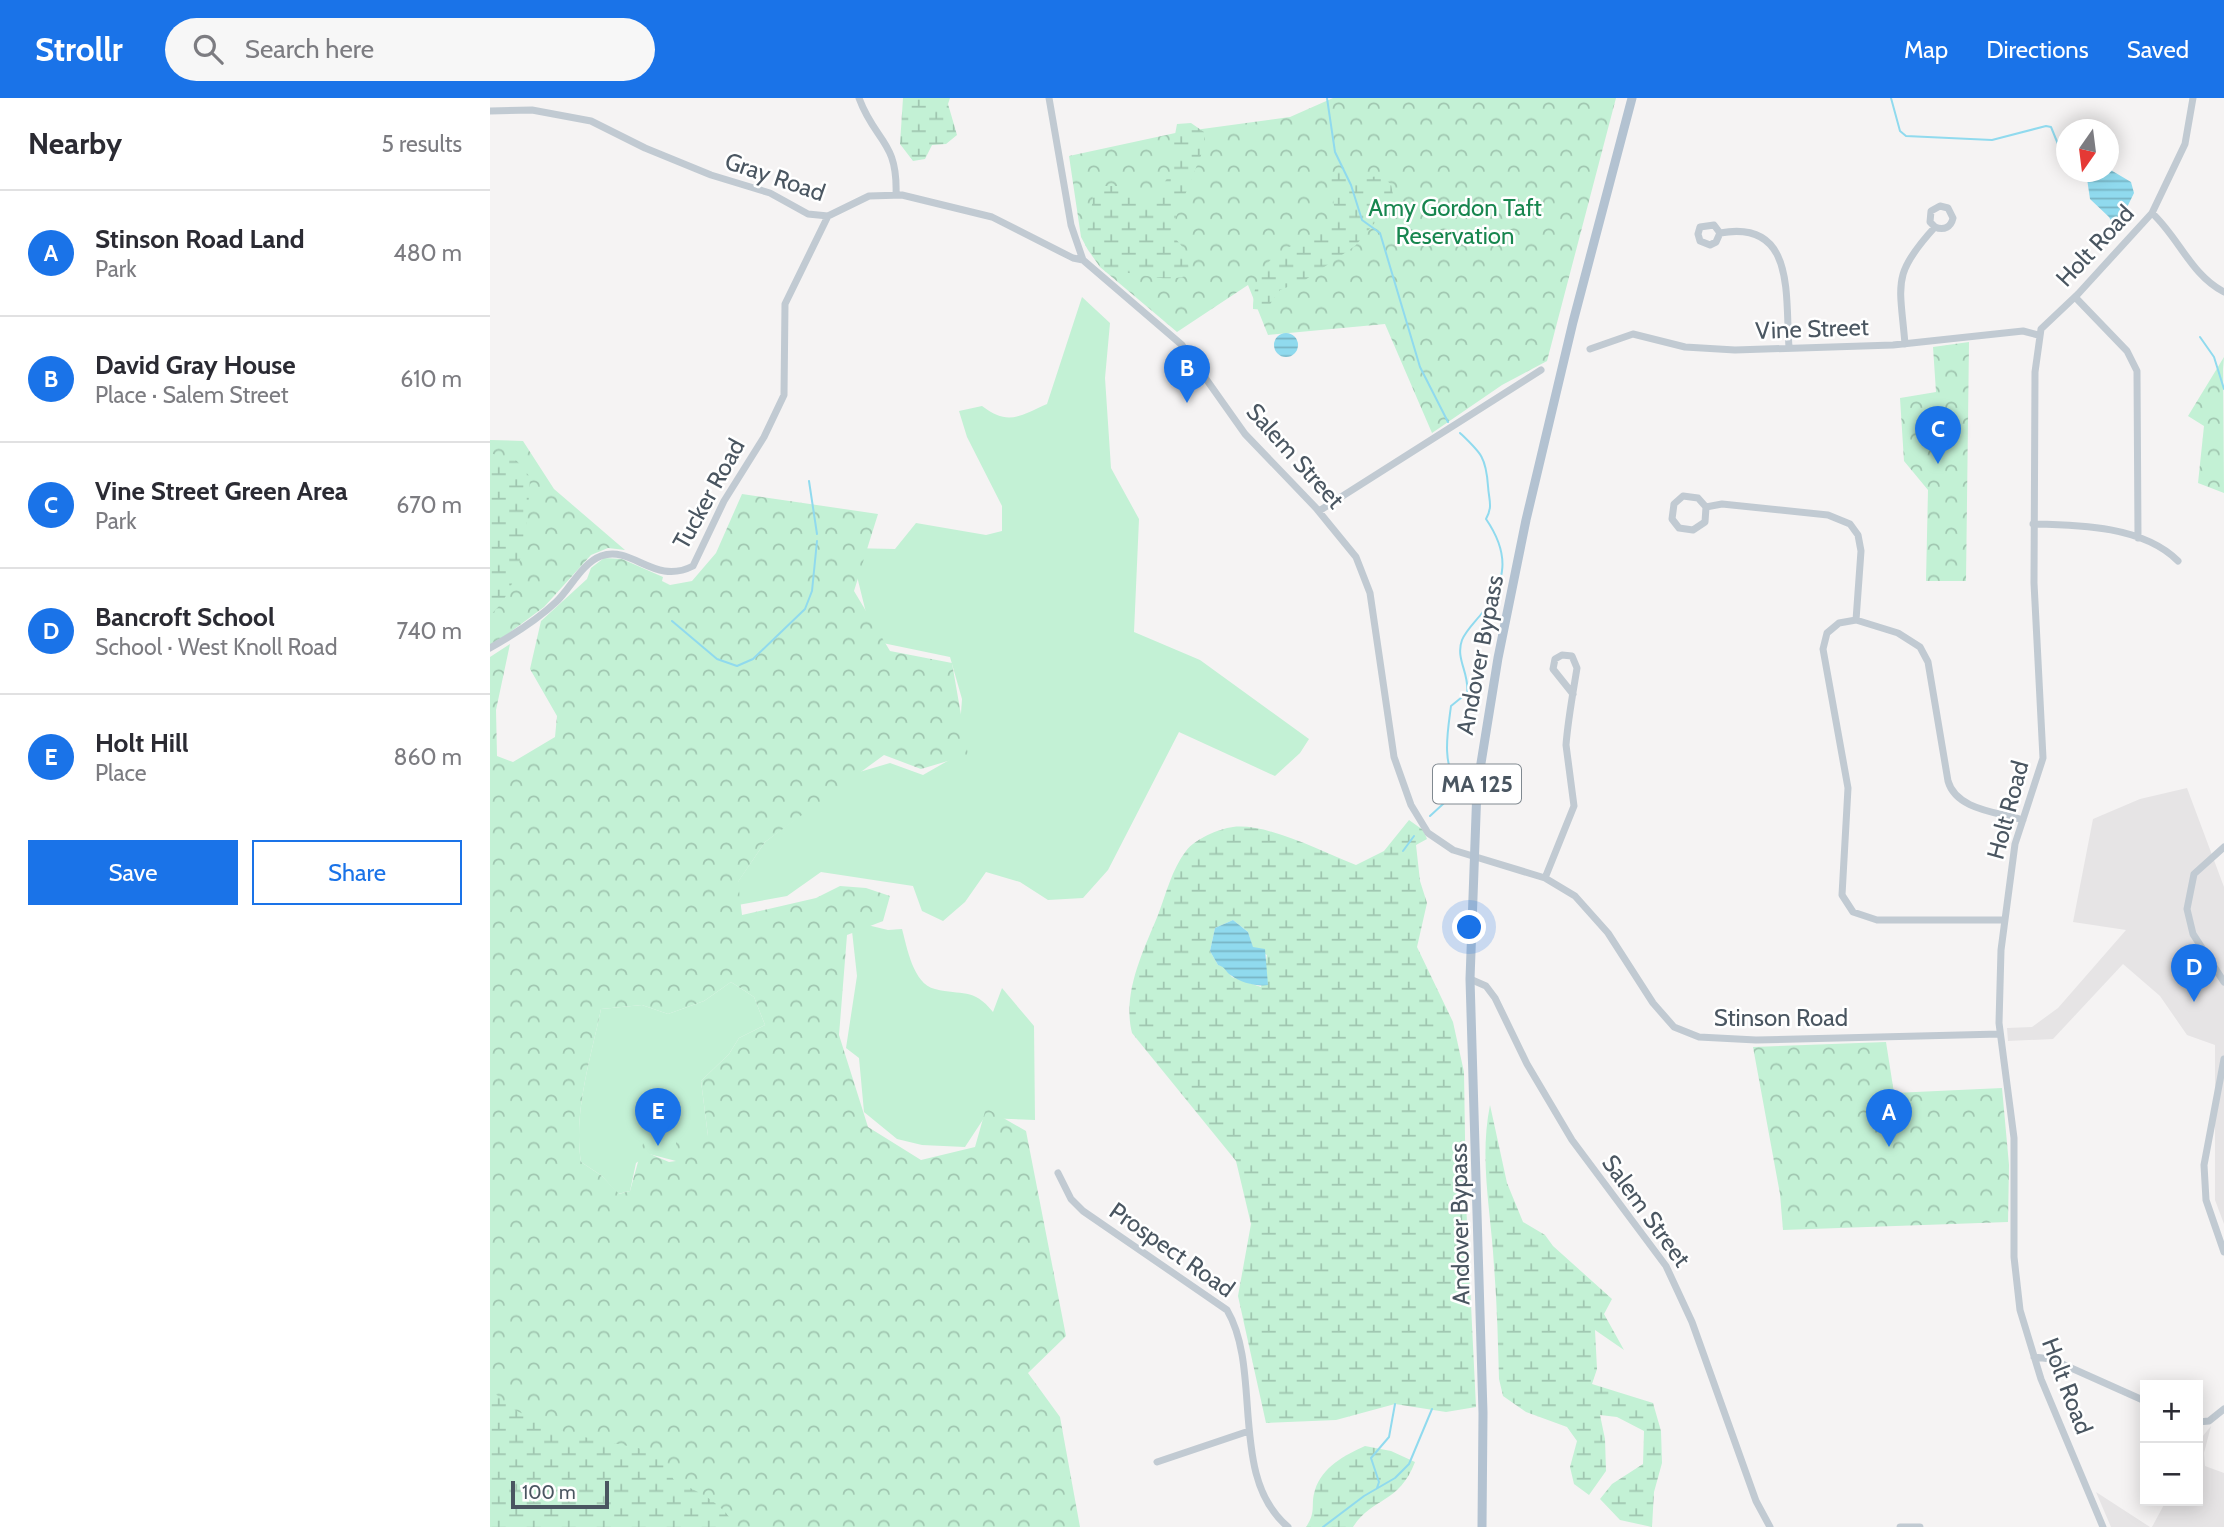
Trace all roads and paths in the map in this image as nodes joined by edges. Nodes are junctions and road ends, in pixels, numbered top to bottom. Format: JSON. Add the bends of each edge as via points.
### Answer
{"nodes":[{"id":1,"x":859,"y":98,"type":"edge"},
{"id":2,"x":1049,"y":98,"type":"edge"},
{"id":3,"x":1632,"y":98,"type":"edge"},
{"id":4,"x":2193,"y":98,"type":"edge"},
{"id":5,"x":490,"y":111,"type":"edge"},
{"id":6,"x":896,"y":195,"type":"junction"},
{"id":7,"x":2152,"y":213,"type":"junction"},
{"id":8,"x":828,"y":216,"type":"junction"},
{"id":9,"x":1935,"y":228,"type":"dead end"},
{"id":10,"x":1720,"y":233,"type":"dead end"},
{"id":11,"x":1083,"y":260,"type":"junction"},
{"id":12,"x":2224,"y":292,"type":"edge"},
{"id":13,"x":2075,"y":297,"type":"junction"},
{"id":14,"x":2038,"y":335,"type":"junction"},
{"id":15,"x":1905,"y":344,"type":"junction"},
{"id":16,"x":1789,"y":347,"type":"junction"},
{"id":17,"x":1590,"y":349,"type":"dead end"},
{"id":18,"x":1541,"y":370,"type":"dead end"},
{"id":19,"x":1706,"y":507,"type":"junction"},
{"id":20,"x":1319,"y":511,"type":"junction"},
{"id":21,"x":2033,"y":524,"type":"junction"},
{"id":22,"x":2138,"y":538,"type":"junction"},
{"id":23,"x":2178,"y":561,"type":"dead end"},
{"id":24,"x":1856,"y":620,"type":"junction"},
{"id":25,"x":490,"y":648,"type":"edge"},
{"id":26,"x":1573,"y":694,"type":"junction"},
{"id":27,"x":2023,"y":820,"type":"junction"},
{"id":28,"x":2224,"y":847,"type":"edge"},
{"id":29,"x":1472,"y":854,"type":"junction"},
{"id":30,"x":1545,"y":878,"type":"junction"},
{"id":31,"x":2005,"y":920,"type":"junction"},
{"id":32,"x":1471,"y":979,"type":"junction"},
{"id":33,"x":2224,"y":982,"type":"edge"},
{"id":34,"x":2000,"y":1034,"type":"junction"},
{"id":35,"x":2224,"y":1059,"type":"edge"},
{"id":36,"x":1058,"y":1173,"type":"dead end"},
{"id":37,"x":2224,"y":1252,"type":"edge"},
{"id":38,"x":2034,"y":1357,"type":"junction"},
{"id":39,"x":2140,"y":1399,"type":"edge"},
{"id":40,"x":2224,"y":1409,"type":"edge"},
{"id":41,"x":2203,"y":1422,"type":"edge"},
{"id":42,"x":1249,"y":1431,"type":"junction"},
{"id":43,"x":1157,"y":1462,"type":"dead end"},
{"id":44,"x":1288,"y":1527,"type":"edge"},
{"id":45,"x":1482,"y":1527,"type":"edge"},
{"id":46,"x":1770,"y":1527,"type":"edge"},
{"id":47,"x":1900,"y":1527,"type":"edge"},
{"id":48,"x":1920,"y":1527,"type":"edge"},
{"id":49,"x":2103,"y":1527,"type":"edge"}],
"edges":[{"from":1,"to":6,"type":"street","via":[[893,154]]},
{"from":2,"to":11,"type":"street","via":[[1071,225]]},
{"from":3,"to":29,"type":"main road","name":"Andover Bypass","number":"MA 125","via":[[1527,520],[1482,751]]},
{"from":4,"to":7,"type":"street","name":"Holt Road","via":[[2185,144]]},
{"from":5,"to":8,"type":"street","name":"Gray Road","via":[[531,110],[591,121],[711,174],[770,193],[802,212]]},
{"from":6,"to":8,"type":"street","name":"Gray Road","via":[[869,196]]},
{"from":6,"to":11,"type":"street","name":"Gray Road","via":[[992,216]]},
{"from":7,"to":12,"type":"street","via":[[2203,278]]},
{"from":7,"to":13,"type":"street","name":"Holt Road"},
{"from":8,"to":25,"type":"street","name":"Tucker Road","via":[[785,304],[784,395],[693,566],[670,574],[619,555],[603,555],[538,617]]},
{"from":9,"to":15,"type":"street","via":[[1910,255],[1902,275]]},
{"from":10,"to":16,"type":"street","via":[[1754,234],[1776,250],[1783,269]]},
{"from":11,"to":20,"type":"street","name":"Salem Street","via":[[1182,345],[1245,434]]},
{"from":13,"to":14,"type":"street","name":"Holt Road"},
{"from":13,"to":22,"type":"street","via":[[2127,351],[2137,371]]},
{"from":14,"to":15,"type":"street","name":"Vine Street","via":[[2024,331]]},
{"from":14,"to":21,"type":"street","name":"Holt Road"},
{"from":15,"to":16,"type":"street","name":"Vine Street"},
{"from":16,"to":17,"type":"street","name":"Vine Street","via":[[1697,349],[1633,334]]},
{"from":18,"to":20,"type":"street"},
{"from":19,"to":19,"type":"street","via":[[1704,522],[1693,530],[1679,528],[1672,519],[1674,504],[1683,496],[1698,498]]},
{"from":19,"to":24,"type":"street","via":[[1722,504],[1820,514],[1850,524],[1860,543]]},
{"from":20,"to":29,"type":"street","name":"Salem Street","via":[[1356,557],[1370,593],[1392,749],[1411,805],[1435,840]]},
{"from":21,"to":22,"type":"street","via":[[2084,527]]},
{"from":21,"to":27,"type":"street","name":"Holt Road","via":[[2044,748],[2042,768]]},
{"from":22,"to":23,"type":"street"},
{"from":24,"to":27,"type":"street","via":[[1908,637],[1923,652],[1953,795]]},
{"from":24,"to":31,"type":"street","via":[[1843,621],[1830,630],[1823,649],[1848,789],[1842,884],[1846,904],[1870,919]]},
{"from":26,"to":26,"type":"street","via":[[1553,669],[1555,659],[1562,655],[1572,656],[1577,663]]},
{"from":26,"to":30,"type":"street","via":[[1566,745],[1574,806]]},
{"from":27,"to":31,"type":"street","name":"Holt Road","via":[[2016,834]]},
{"from":28,"to":33,"type":"street","via":[[2194,874],[2188,909],[2193,934]]},
{"from":29,"to":30,"type":"street","name":"Stinson Road"},
{"from":29,"to":32,"type":"main road","name":"Andover Bypass","number":"MA 125"},
{"from":30,"to":34,"type":"street","name":"Stinson Road","via":[[1583,905],[1608,933],[1665,1021],[1684,1033],[1756,1041]]},
{"from":31,"to":34,"type":"street","name":"Holt Road"},
{"from":32,"to":45,"type":"main road","name":"Andover Bypass","number":"MA 125"},
{"from":32,"to":46,"type":"street","name":"Salem Street","via":[[1486,986],[1495,998],[1572,1140],[1666,1266]]},
{"from":34,"to":38,"type":"street","name":"Holt Road","via":[[2014,1138],[2015,1278]]},
{"from":35,"to":37,"type":"street","via":[[2204,1165],[2206,1200]]},
{"from":36,"to":42,"type":"street","name":"Prospect Road","via":[[1083,1211],[1227,1310],[1237,1335]]},
{"from":38,"to":39,"type":"street","via":[[2052,1359]]},
{"from":38,"to":49,"type":"street","name":"Holt Road"},
{"from":40,"to":41,"type":"street"},
{"from":42,"to":43,"type":"street"},
{"from":42,"to":44,"type":"street","name":"Prospect Road","via":[[1264,1498]]},
{"from":47,"to":48,"type":"street"}]}
